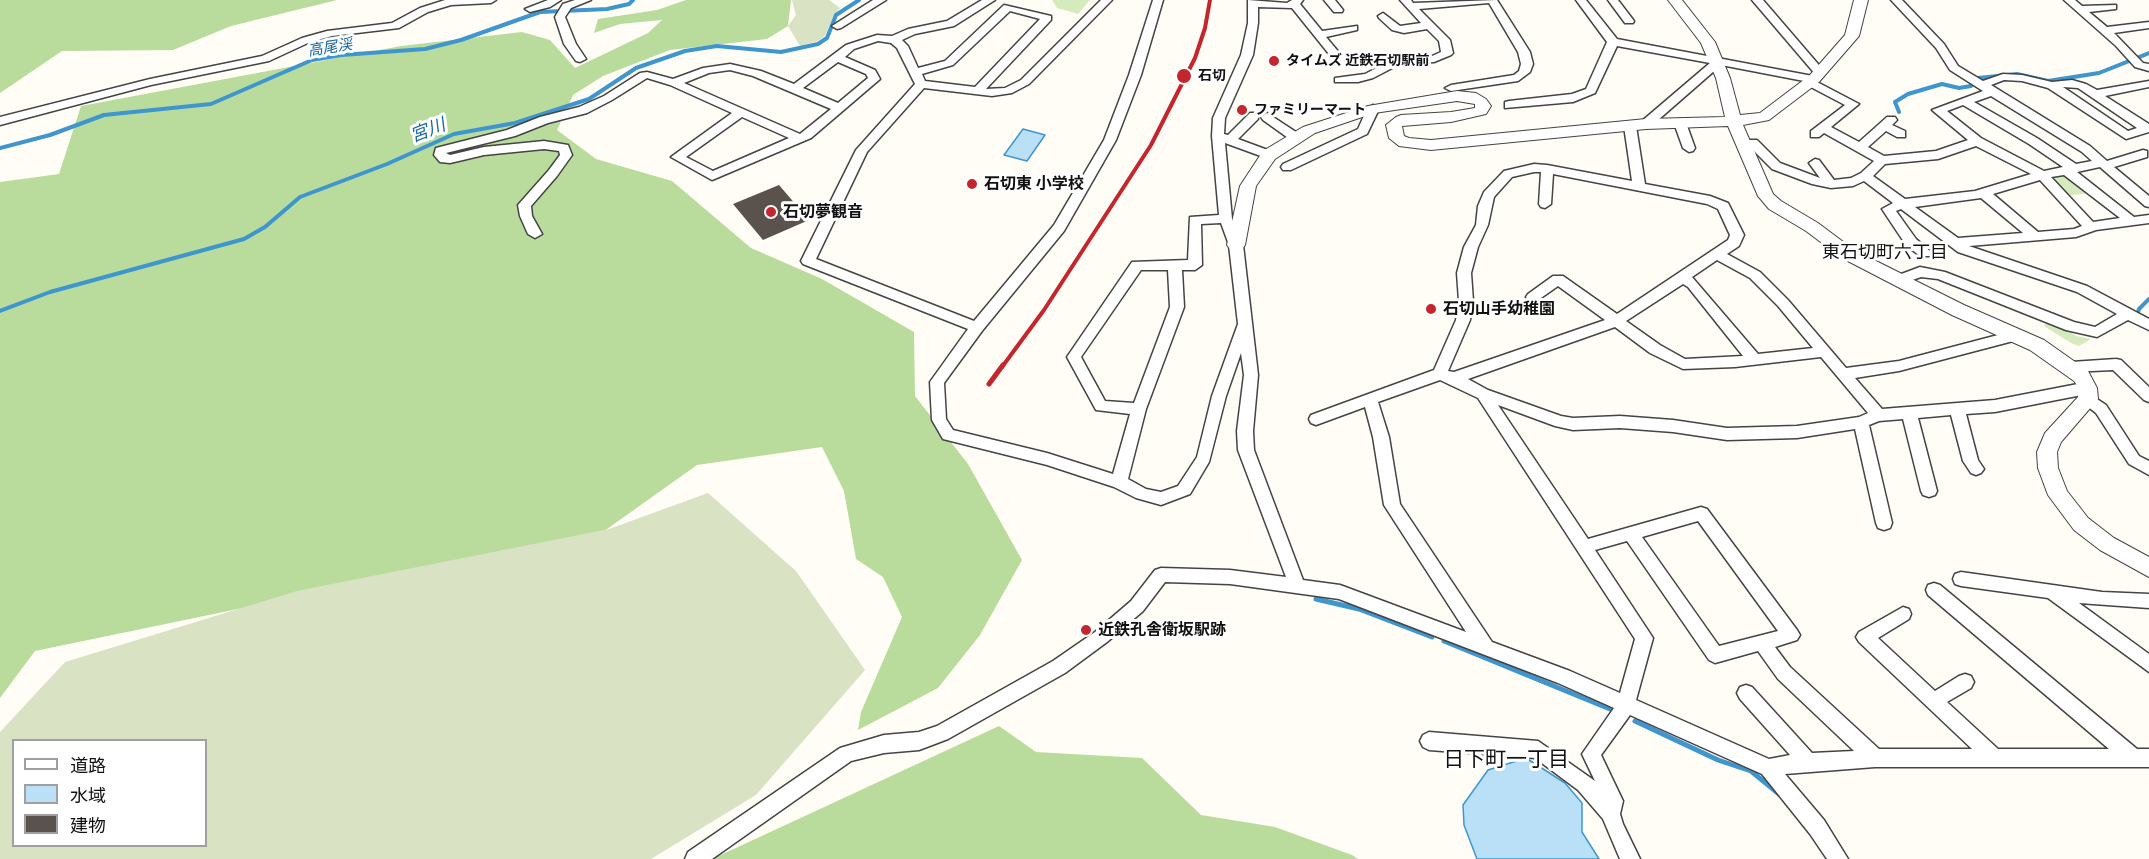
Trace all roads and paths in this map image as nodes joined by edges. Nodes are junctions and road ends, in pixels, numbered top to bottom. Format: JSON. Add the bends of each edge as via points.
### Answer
{"nodes":[{"id":1,"x":491,"y":0,"type":"edge"},
{"id":2,"x":556,"y":0,"type":"edge"},
{"id":3,"x":586,"y":0,"type":"edge"},
{"id":4,"x":881,"y":0,"type":"edge"},
{"id":5,"x":990,"y":0,"type":"edge"},
{"id":6,"x":1107,"y":0,"type":"edge"},
{"id":7,"x":1158,"y":0,"type":"edge"},
{"id":8,"x":1329,"y":0,"type":"edge"},
{"id":9,"x":1581,"y":0,"type":"edge"},
{"id":10,"x":1613,"y":0,"type":"edge"},
{"id":11,"x":1675,"y":0,"type":"edge"},
{"id":12,"x":1757,"y":0,"type":"edge"},
{"id":13,"x":1861,"y":0,"type":"edge"},
{"id":14,"x":1896,"y":0,"type":"edge"},
{"id":15,"x":2069,"y":0,"type":"edge"},
{"id":16,"x":1253,"y":2,"type":"edge"},
{"id":17,"x":1296,"y":2,"type":"edge"},
{"id":18,"x":1408,"y":3,"type":"edge"},
{"id":19,"x":2112,"y":7,"type":"dead end"},
{"id":20,"x":530,"y":9,"type":"dead end"},
{"id":21,"x":2080,"y":9,"type":"junction"},
{"id":22,"x":1338,"y":10,"type":"dead end"},
{"id":23,"x":1383,"y":16,"type":"dead end"},
{"id":24,"x":1629,"y":21,"type":"dead end"},
{"id":25,"x":1428,"y":25,"type":"junction"},
{"id":26,"x":837,"y":26,"type":"dead end"},
{"id":27,"x":2144,"y":26,"type":"edge"},
{"id":28,"x":1353,"y":28,"type":"dead end"},
{"id":29,"x":2105,"y":31,"type":"junction"},
{"id":30,"x":1319,"y":35,"type":"junction"},
{"id":31,"x":2149,"y":35,"type":"edge"},
{"id":32,"x":894,"y":40,"type":"junction"},
{"id":33,"x":1613,"y":42,"type":"junction"},
{"id":34,"x":836,"y":57,"type":"junction"},
{"id":35,"x":580,"y":59,"type":"dead end"},
{"id":36,"x":1715,"y":61,"type":"junction"},
{"id":37,"x":1341,"y":62,"type":"dead end"},
{"id":38,"x":2149,"y":68,"type":"edge"},
{"id":39,"x":915,"y":72,"type":"junction"},
{"id":40,"x":1814,"y":78,"type":"junction"},
{"id":41,"x":1339,"y":80,"type":"dead end"},
{"id":42,"x":674,"y":82,"type":"junction"},
{"id":43,"x":921,"y":84,"type":"junction"},
{"id":44,"x":2149,"y":84,"type":"edge"},
{"id":45,"x":2052,"y":85,"type":"junction"},
{"id":46,"x":2133,"y":87,"type":"junction"},
{"id":47,"x":795,"y":88,"type":"junction"},
{"id":48,"x":1451,"y":88,"type":"dead end"},
{"id":49,"x":1988,"y":88,"type":"junction"},
{"id":50,"x":978,"y":91,"type":"junction"},
{"id":51,"x":2096,"y":94,"type":"junction"},
{"id":52,"x":2149,"y":98,"type":"edge"},
{"id":53,"x":1964,"y":101,"type":"junction"},
{"id":54,"x":66,"y":103,"type":"junction"},
{"id":55,"x":1509,"y":105,"type":"dead end"},
{"id":56,"x":840,"y":108,"type":"junction"},
{"id":57,"x":1373,"y":109,"type":"junction"},
{"id":58,"x":741,"y":112,"type":"junction"},
{"id":59,"x":0,"y":121,"type":"edge"},
{"id":60,"x":1734,"y":121,"type":"junction"},
{"id":61,"x":1680,"y":123,"type":"junction"},
{"id":62,"x":1646,"y":124,"type":"junction"},
{"id":63,"x":1629,"y":126,"type":"junction"},
{"id":64,"x":0,"y":130,"type":"edge"},
{"id":65,"x":2146,"y":131,"type":"edge"},
{"id":66,"x":1901,"y":134,"type":"dead end"},
{"id":67,"x":1295,"y":137,"type":"junction"},
{"id":68,"x":799,"y":138,"type":"junction"},
{"id":69,"x":1224,"y":138,"type":"junction"},
{"id":70,"x":1977,"y":141,"type":"junction"},
{"id":71,"x":1743,"y":143,"type":"junction"},
{"id":72,"x":1689,"y":148,"type":"dead end"},
{"id":73,"x":1860,"y":148,"type":"junction"},
{"id":74,"x":2143,"y":154,"type":"dead end"},
{"id":75,"x":1269,"y":155,"type":"junction"},
{"id":76,"x":1882,"y":160,"type":"junction"},
{"id":77,"x":1815,"y":163,"type":"dead end"},
{"id":78,"x":2104,"y":164,"type":"junction"},
{"id":79,"x":1287,"y":166,"type":"dead end"},
{"id":80,"x":1547,"y":169,"type":"junction"},
{"id":81,"x":2070,"y":170,"type":"junction"},
{"id":82,"x":2042,"y":175,"type":"junction"},
{"id":83,"x":1865,"y":176,"type":"junction"},
{"id":84,"x":1831,"y":184,"type":"junction"},
{"id":85,"x":1639,"y":187,"type":"junction"},
{"id":86,"x":2144,"y":192,"type":"edge"},
{"id":87,"x":1983,"y":193,"type":"junction"},
{"id":88,"x":2149,"y":202,"type":"edge"},
{"id":89,"x":1545,"y":204,"type":"dead end"},
{"id":90,"x":1902,"y":204,"type":"junction"},
{"id":91,"x":1226,"y":219,"type":"junction"},
{"id":92,"x":2149,"y":219,"type":"edge"},
{"id":93,"x":2133,"y":222,"type":"junction"},
{"id":94,"x":2091,"y":228,"type":"junction"},
{"id":95,"x":535,"y":234,"type":"dead end"},
{"id":96,"x":2035,"y":236,"type":"junction"},
{"id":97,"x":1955,"y":243,"type":"junction"},
{"id":98,"x":1236,"y":245,"type":"junction"},
{"id":99,"x":1925,"y":253,"type":"dead end"},
{"id":100,"x":1718,"y":255,"type":"junction"},
{"id":101,"x":1175,"y":266,"type":"junction"},
{"id":102,"x":1684,"y":278,"type":"junction"},
{"id":103,"x":1901,"y":279,"type":"junction"},
{"id":104,"x":1533,"y":297,"type":"dead end"},
{"id":105,"x":2149,"y":308,"type":"edge"},
{"id":106,"x":2127,"y":314,"type":"junction"},
{"id":107,"x":1615,"y":322,"type":"junction"},
{"id":108,"x":2149,"y":323,"type":"edge"},
{"id":109,"x":1244,"y":326,"type":"junction"},
{"id":110,"x":977,"y":327,"type":"junction"},
{"id":111,"x":2017,"y":335,"type":"junction"},
{"id":112,"x":1823,"y":352,"type":"junction"},
{"id":113,"x":1754,"y":359,"type":"junction"},
{"id":114,"x":2071,"y":367,"type":"junction"},
{"id":115,"x":1842,"y":374,"type":"junction"},
{"id":116,"x":1447,"y":376,"type":"junction"},
{"id":117,"x":1483,"y":394,"type":"junction"},
{"id":118,"x":2088,"y":394,"type":"junction"},
{"id":119,"x":2149,"y":396,"type":"edge"},
{"id":120,"x":1370,"y":400,"type":"junction"},
{"id":121,"x":1139,"y":409,"type":"junction"},
{"id":122,"x":1957,"y":409,"type":"junction"},
{"id":123,"x":1909,"y":412,"type":"junction"},
{"id":124,"x":1878,"y":415,"type":"junction"},
{"id":125,"x":1316,"y":419,"type":"dead end"},
{"id":126,"x":1861,"y":422,"type":"junction"},
{"id":127,"x":1976,"y":469,"type":"dead end"},
{"id":128,"x":2149,"y":469,"type":"edge"},
{"id":129,"x":1119,"y":482,"type":"junction"},
{"id":130,"x":1929,"y":491,"type":"dead end"},
{"id":131,"x":1884,"y":523,"type":"dead end"},
{"id":132,"x":1631,"y":533,"type":"junction"},
{"id":133,"x":1584,"y":547,"type":"junction"},
{"id":134,"x":2149,"y":568,"type":"edge"},
{"id":135,"x":1961,"y":579,"type":"dead end"},
{"id":136,"x":1297,"y":586,"type":"junction"},
{"id":137,"x":1934,"y":590,"type":"dead end"},
{"id":138,"x":2051,"y":592,"type":"junction"},
{"id":139,"x":2149,"y":601,"type":"edge"},
{"id":140,"x":1903,"y":614,"type":"dead end"},
{"id":141,"x":1762,"y":643,"type":"junction"},
{"id":142,"x":1485,"y":646,"type":"junction"},
{"id":143,"x":2149,"y":664,"type":"edge"},
{"id":144,"x":1965,"y":682,"type":"dead end"},
{"id":145,"x":1746,"y":693,"type":"dead end"},
{"id":146,"x":1934,"y":701,"type":"junction"},
{"id":147,"x":1626,"y":705,"type":"junction"},
{"id":148,"x":1429,"y":741,"type":"dead end"},
{"id":149,"x":1993,"y":756,"type":"junction"},
{"id":150,"x":2140,"y":757,"type":"edge"},
{"id":151,"x":1875,"y":758,"type":"junction"},
{"id":152,"x":1809,"y":763,"type":"junction"},
{"id":153,"x":1769,"y":768,"type":"junction"},
{"id":154,"x":1611,"y":814,"type":"junction"},
{"id":155,"x":695,"y":859,"type":"edge"},
{"id":156,"x":1630,"y":859,"type":"edge"},
{"id":157,"x":1838,"y":859,"type":"edge"}],
"edges":[{"from":1,"to":54,"type":"street","via":[[450,2],[423,10],[395,26],[331,33],[265,59]]},
{"from":2,"to":20,"type":"street"},
{"from":3,"to":35,"type":"street","via":[[567,6],[560,17]]},
{"from":4,"to":26,"type":"street"},
{"from":5,"to":32,"type":"street","via":[[950,24],[912,31]]},
{"from":6,"to":50,"type":"street","via":[[1025,82],[1008,91]]},
{"from":7,"to":110,"type":"street","via":[[1110,140],[1059,228]]},
{"from":8,"to":22,"type":"street"},
{"from":9,"to":33,"type":"street"},
{"from":10,"to":24,"type":"street"},
{"from":11,"to":36,"type":"street","via":[[1708,42]]},
{"from":12,"to":40,"type":"street"},
{"from":13,"to":40,"type":"street","via":[[1852,36]]},
{"from":14,"to":49,"type":"street","via":[[1940,46],[1954,68]]},
{"from":15,"to":21,"type":"street"},
{"from":16,"to":17,"type":"street"},
{"from":16,"to":69,"type":"street","via":[[1247,55],[1219,118]]},
{"from":17,"to":30,"type":"street"},
{"from":18,"to":25,"type":"street"},
{"from":18,"to":48,"type":"street","via":[[1492,0],[1524,52],[1527,64],[1518,78]]},
{"from":19,"to":21,"type":"street"},
{"from":21,"to":29,"type":"street"},
{"from":23,"to":25,"type":"street","via":[[1404,30]]},
{"from":25,"to":41,"type":"street","via":[[1447,45],[1447,53],[1442,57],[1396,62],[1358,80]]},
{"from":27,"to":29,"type":"street"},
{"from":27,"to":31,"type":"street"},
{"from":28,"to":30,"type":"street"},
{"from":29,"to":38,"type":"street","via":[[2139,65]]},
{"from":30,"to":37,"type":"street"},
{"from":32,"to":34,"type":"street","via":[[856,43]]},
{"from":32,"to":39,"type":"street","via":[[902,46]]},
{"from":33,"to":36,"type":"street"},
{"from":33,"to":55,"type":"street","via":[[1591,92],[1573,99]]},
{"from":34,"to":47,"type":"street"},
{"from":34,"to":56,"type":"street","via":[[871,72],[874,79]]},
{"from":36,"to":40,"type":"street"},
{"from":36,"to":60,"type":"street"},
{"from":36,"to":62,"type":"street"},
{"from":39,"to":43,"type":"street"},
{"from":39,"to":50,"type":"street","via":[[950,63],[1008,7],[1047,18]]},
{"from":40,"to":60,"type":"street","via":[[1764,117]]},
{"from":40,"to":73,"type":"street","via":[[1853,104],[1819,131]]},
{"from":42,"to":47,"type":"street","via":[[707,70],[730,67]]},
{"from":42,"to":58,"type":"street"},
{"from":42,"to":95,"type":"street","via":[[640,76],[583,110],[440,151],[444,159],[450,159],[484,151],[564,148],[566,155],[524,205]]},
{"from":43,"to":50,"type":"street"},
{"from":43,"to":110,"type":"street","via":[[862,150],[808,261]]},
{"from":44,"to":46,"type":"street"},
{"from":45,"to":49,"type":"street","via":[[2003,77]]},
{"from":45,"to":51,"type":"street","via":[[2072,83]]},
{"from":45,"to":65,"type":"street","via":[[2127,135]]},
{"from":46,"to":51,"type":"street"},
{"from":46,"to":52,"type":"street"},
{"from":47,"to":56,"type":"street"},
{"from":49,"to":53,"type":"street"},
{"from":49,"to":78,"type":"street","via":[[2086,148]]},
{"from":51,"to":65,"type":"street"},
{"from":53,"to":70,"type":"street","via":[[1938,110]]},
{"from":53,"to":81,"type":"street","via":[[2033,141]]},
{"from":54,"to":59,"type":"street"},
{"from":54,"to":64,"type":"street"},
{"from":56,"to":68,"type":"street"},
{"from":57,"to":63,"type":"street","via":[[1457,96],[1481,102],[1481,111],[1472,114],[1401,120],[1394,125],[1397,138],[1431,146]]},
{"from":57,"to":67,"type":"street"},
{"from":57,"to":79,"type":"street","via":[[1363,131]]},
{"from":58,"to":68,"type":"street"},
{"from":58,"to":68,"type":"street","via":[[677,158],[712,176]]},
{"from":60,"to":61,"type":"street"},
{"from":60,"to":71,"type":"street"},
{"from":61,"to":62,"type":"street"},
{"from":61,"to":72,"type":"street"},
{"from":62,"to":63,"type":"street"},
{"from":63,"to":85,"type":"street"},
{"from":66,"to":73,"type":"street","via":[[1888,123]]},
{"from":67,"to":69,"type":"street","via":[[1261,117]]},
{"from":67,"to":75,"type":"street"},
{"from":69,"to":75,"type":"street"},
{"from":69,"to":91,"type":"street"},
{"from":70,"to":76,"type":"street","via":[[1938,155]]},
{"from":70,"to":82,"type":"street"},
{"from":71,"to":84,"type":"street","via":[[1753,143],[1776,166]]},
{"from":71,"to":103,"type":"street","via":[[1766,196],[1775,206],[1848,254]]},
{"from":73,"to":76,"type":"street"},
{"from":74,"to":78,"type":"street"},
{"from":75,"to":98,"type":"street","via":[[1248,186]]},
{"from":76,"to":83,"type":"street"},
{"from":77,"to":84,"type":"street"},
{"from":78,"to":81,"type":"street"},
{"from":78,"to":86,"type":"street"},
{"from":80,"to":85,"type":"street"},
{"from":80,"to":89,"type":"street"},
{"from":80,"to":116,"type":"street","via":[[1508,174],[1488,195],[1482,225],[1464,273],[1463,320]]},
{"from":81,"to":82,"type":"street"},
{"from":81,"to":93,"type":"street"},
{"from":82,"to":87,"type":"street"},
{"from":82,"to":94,"type":"street"},
{"from":83,"to":84,"type":"street","via":[[1853,182]]},
{"from":83,"to":90,"type":"street"},
{"from":85,"to":100,"type":"street","via":[[1723,206],[1737,236]]},
{"from":86,"to":88,"type":"street"},
{"from":87,"to":90,"type":"street"},
{"from":87,"to":96,"type":"street"},
{"from":90,"to":97,"type":"street"},
{"from":90,"to":99,"type":"street","via":[[1888,209],[1911,242]]},
{"from":91,"to":98,"type":"street"},
{"from":91,"to":101,"type":"street","via":[[1195,220],[1195,265]]},
{"from":92,"to":93,"type":"street"},
{"from":93,"to":94,"type":"street"},
{"from":94,"to":96,"type":"street"},
{"from":96,"to":97,"type":"street"},
{"from":97,"to":106,"type":"street","via":[[2082,289]]},
{"from":98,"to":109,"type":"street"},
{"from":100,"to":102,"type":"street"},
{"from":100,"to":112,"type":"street","via":[[1755,275],[1784,303]]},
{"from":101,"to":121,"type":"street","via":[[1177,308]]},
{"from":101,"to":121,"type":"street","via":[[1137,265],[1074,357],[1101,406]]},
{"from":102,"to":107,"type":"street"},
{"from":102,"to":113,"type":"street","via":[[1694,284]]},
{"from":103,"to":106,"type":"street","via":[[1920,273],[1940,274],[2071,326],[2097,332]]},
{"from":103,"to":111,"type":"street","via":[[1958,310]]},
{"from":104,"to":107,"type":"street","via":[[1558,279]]},
{"from":105,"to":108,"type":"street","via":[[2145,311]]},
{"from":106,"to":108,"type":"street"},
{"from":107,"to":113,"type":"street","via":[[1683,364]]},
{"from":107,"to":116,"type":"street"},
{"from":109,"to":129,"type":"street","via":[[1219,396],[1204,458],[1184,490],[1161,499]]},
{"from":109,"to":136,"type":"street","via":[[1251,375],[1246,450]]},
{"from":110,"to":129,"type":"street","via":[[937,382],[939,420],[948,435],[1047,459]]},
{"from":111,"to":114,"type":"street"},
{"from":111,"to":115,"type":"street","via":[[1899,366]]},
{"from":112,"to":113,"type":"street"},
{"from":112,"to":115,"type":"street"},
{"from":114,"to":118,"type":"street"},
{"from":114,"to":119,"type":"street","via":[[2116,364]]},
{"from":115,"to":124,"type":"street"},
{"from":116,"to":117,"type":"street"},
{"from":116,"to":120,"type":"street"},
{"from":117,"to":126,"type":"street","via":[[1573,424],[1620,422],[1727,434],[1797,432]]},
{"from":117,"to":133,"type":"street"},
{"from":118,"to":122,"type":"street"},
{"from":118,"to":128,"type":"street","via":[[2134,460]]},
{"from":118,"to":134,"type":"street","via":[[2052,438],[2047,452],[2048,468],[2058,495],[2081,524]]},
{"from":120,"to":125,"type":"street"},
{"from":120,"to":142,"type":"street","via":[[1381,437],[1392,505]]},
{"from":121,"to":129,"type":"street"},
{"from":122,"to":123,"type":"street"},
{"from":122,"to":127,"type":"street"},
{"from":123,"to":124,"type":"street"},
{"from":123,"to":130,"type":"street"},
{"from":124,"to":126,"type":"street"},
{"from":126,"to":131,"type":"street"},
{"from":132,"to":133,"type":"street"},
{"from":132,"to":141,"type":"street","via":[[1715,655]]},
{"from":132,"to":141,"type":"street","via":[[1701,514],[1791,635]]},
{"from":133,"to":147,"type":"street","via":[[1644,638]]},
{"from":135,"to":138,"type":"street"},
{"from":136,"to":142,"type":"street","via":[[1340,592]]},
{"from":136,"to":155,"type":"street","via":[[1230,577],[1161,574],[1137,606],[1059,667],[942,733],[846,754]]},
{"from":137,"to":150,"type":"street"},
{"from":138,"to":139,"type":"street"},
{"from":138,"to":143,"type":"street"},
{"from":140,"to":146,"type":"street","via":[[1865,637]]},
{"from":141,"to":151,"type":"street","via":[[1784,673]]},
{"from":142,"to":147,"type":"street"},
{"from":144,"to":146,"type":"street"},
{"from":145,"to":152,"type":"street"},
{"from":146,"to":149,"type":"street"},
{"from":147,"to":153,"type":"street"},
{"from":147,"to":154,"type":"street","via":[[1591,754],[1614,801]]},
{"from":148,"to":154,"type":"street","via":[[1538,750],[1585,784]]},
{"from":149,"to":150,"type":"street"},
{"from":149,"to":151,"type":"street"},
{"from":151,"to":152,"type":"street"},
{"from":152,"to":153,"type":"street"},
{"from":153,"to":157,"type":"street","via":[[1817,826]]},
{"from":154,"to":156,"type":"street"}]}
